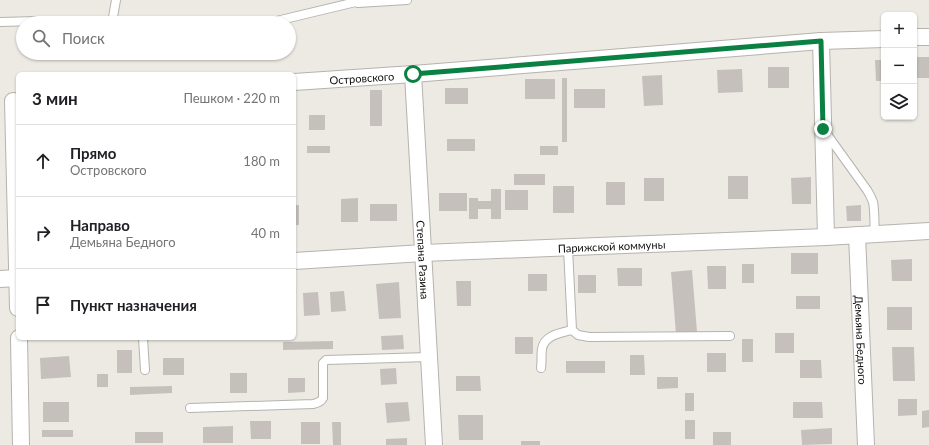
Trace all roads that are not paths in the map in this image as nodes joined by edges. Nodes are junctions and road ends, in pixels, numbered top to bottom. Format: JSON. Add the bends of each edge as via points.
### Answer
{"nodes":[{"id":1,"x":116,"y":0,"type":"edge"},
{"id":2,"x":364,"y":0,"type":"edge"},
{"id":3,"x":407,"y":0,"type":"edge"},
{"id":4,"x":350,"y":3,"type":"junction"},
{"id":5,"x":113,"y":16,"type":"edge"},
{"id":6,"x":296,"y":16,"type":"edge"},
{"id":7,"x":0,"y":22,"type":"edge"},
{"id":8,"x":16,"y":22,"type":"edge"},
{"id":9,"x":917,"y":37,"type":"edge"},
{"id":10,"x":929,"y":37,"type":"edge"},
{"id":11,"x":881,"y":39,"type":"edge"},
{"id":12,"x":821,"y":41,"type":"junction"},
{"id":13,"x":413,"y":74,"type":"junction"},
{"id":14,"x":296,"y":82,"type":"edge"},
{"id":15,"x":10,"y":101,"type":"edge"},
{"id":16,"x":823,"y":129,"type":"junction"},
{"id":17,"x":929,"y":231,"type":"edge"},
{"id":18,"x":16,"y":234,"type":"edge"},
{"id":19,"x":875,"y":234,"type":"junction"},
{"id":20,"x":857,"y":236,"type":"junction"},
{"id":21,"x":826,"y":237,"type":"junction"},
{"id":22,"x":568,"y":248,"type":"junction"},
{"id":23,"x":423,"y":253,"type":"junction"},
{"id":24,"x":296,"y":261,"type":"edge"},
{"id":25,"x":16,"y":278,"type":"edge"},
{"id":26,"x":0,"y":279,"type":"edge"},
{"id":27,"x":572,"y":330,"type":"junction"},
{"id":28,"x":730,"y":336,"type":"dead end"},
{"id":29,"x":19,"y":340,"type":"edge"},
{"id":30,"x":143,"y":340,"type":"edge"},
{"id":31,"x":429,"y":356,"type":"junction"},
{"id":32,"x":541,"y":368,"type":"dead end"},
{"id":33,"x":145,"y":370,"type":"dead end"},
{"id":34,"x":190,"y":408,"type":"dead end"},
{"id":35,"x":21,"y":445,"type":"edge"},
{"id":36,"x":434,"y":445,"type":"edge"},
{"id":37,"x":866,"y":445,"type":"edge"}],
"edges":[{"from":1,"to":5,"type":"lane"},
{"from":2,"to":4,"type":"lane"},
{"from":3,"to":4,"type":"lane"},
{"from":4,"to":6,"type":"lane"},
{"from":7,"to":8,"type":"lane"},
{"from":9,"to":10,"type":"street"},
{"from":11,"to":12,"type":"street","name":"Островского"},
{"from":12,"to":13,"type":"street","name":"Островского"},
{"from":12,"to":16,"type":"street"},
{"from":13,"to":14,"type":"street","name":"Островского"},
{"from":13,"to":23,"type":"street","name":"Степана Разина"},
{"from":15,"to":18,"type":"street"},
{"from":16,"to":19,"type":"lane","via":[[873,201]]},
{"from":16,"to":21,"type":"street"},
{"from":17,"to":19,"type":"street","name":"Парижской коммуны"},
{"from":19,"to":20,"type":"street","name":"Парижской коммуны"},
{"from":20,"to":21,"type":"street","name":"Парижской коммуны"},
{"from":20,"to":37,"type":"street","name":"Демьяна Бедного"},
{"from":21,"to":22,"type":"street","name":"Парижской коммуны"},
{"from":22,"to":23,"type":"street","name":"Парижской коммуны"},
{"from":22,"to":27,"type":"lane"},
{"from":23,"to":24,"type":"street","name":"Парижской коммуны"},
{"from":23,"to":31,"type":"street","name":"Степана Разина"},
{"from":25,"to":26,"type":"street"},
{"from":27,"to":28,"type":"lane","via":[[578,335],[589,337]]},
{"from":27,"to":32,"type":"lane","via":[[546,340],[542,347]]},
{"from":29,"to":35,"type":"street"},
{"from":30,"to":33,"type":"lane"},
{"from":31,"to":34,"type":"lane","via":[[326,360],[323,363],[323,398],[318,403]]},
{"from":31,"to":36,"type":"street","name":"Степана Разина"}]}
